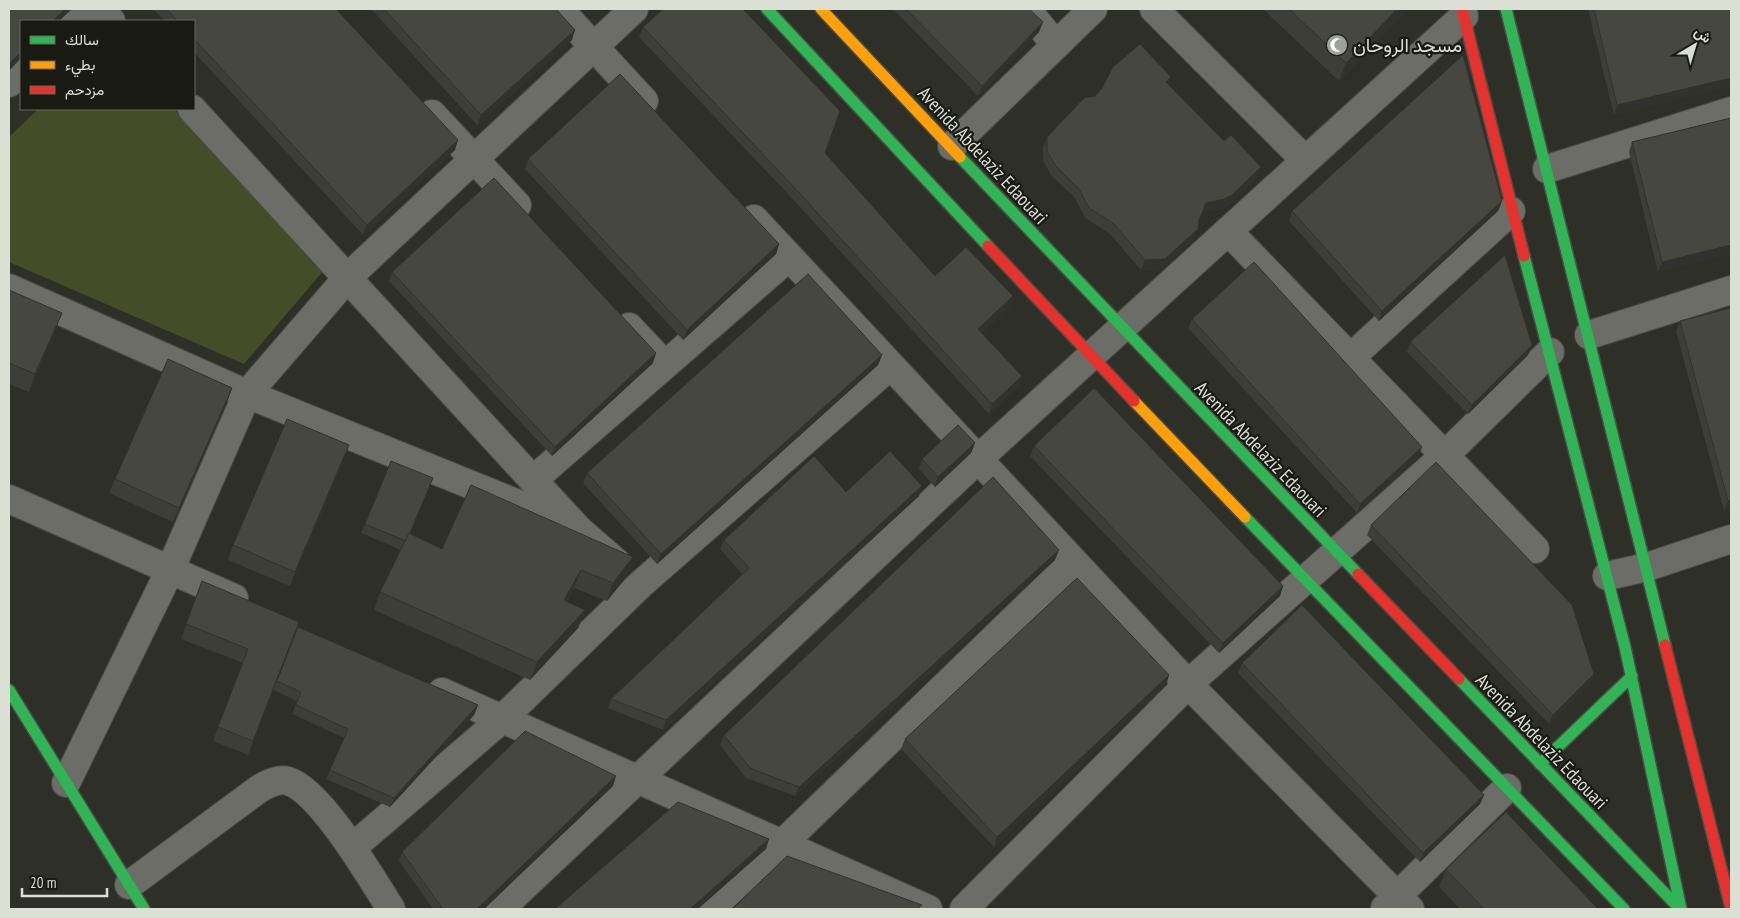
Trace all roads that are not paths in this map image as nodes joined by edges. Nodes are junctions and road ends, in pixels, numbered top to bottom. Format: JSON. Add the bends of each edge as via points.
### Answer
{"nodes":[{"id":1,"x":87,"y":9,"type":"edge"},
{"id":2,"x":99,"y":9,"type":"edge"},
{"id":3,"x":559,"y":9,"type":"edge"},
{"id":4,"x":634,"y":9,"type":"edge"},
{"id":5,"x":767,"y":9,"type":"edge"},
{"id":6,"x":821,"y":9,"type":"edge"},
{"id":7,"x":1026,"y":9,"type":"edge"},
{"id":8,"x":1093,"y":9,"type":"edge"},
{"id":9,"x":1154,"y":9,"type":"edge"},
{"id":10,"x":1506,"y":9,"type":"edge"},
{"id":11,"x":1466,"y":12,"type":"edge"},
{"id":12,"x":75,"y":20,"type":"edge"},
{"id":13,"x":110,"y":20,"type":"edge"},
{"id":14,"x":1056,"y":45,"type":"junction"},
{"id":15,"x":593,"y":46,"type":"junction"},
{"id":16,"x":20,"y":72,"type":"edge"},
{"id":17,"x":9,"y":83,"type":"edge"},
{"id":18,"x":412,"y":94,"type":"edge"},
{"id":19,"x":193,"y":110,"type":"edge"},
{"id":20,"x":1731,"y":111,"type":"edge"},
{"id":21,"x":661,"y":119,"type":"edge"},
{"id":22,"x":952,"y":146,"type":"junction"},
{"id":23,"x":472,"y":158,"type":"junction"},
{"id":24,"x":1305,"y":160,"type":"junction"},
{"id":25,"x":1547,"y":169,"type":"junction"},
{"id":26,"x":735,"y":198,"type":"edge"},
{"id":27,"x":1511,"y":211,"type":"junction"},
{"id":28,"x":532,"y":222,"type":"edge"},
{"id":29,"x":1228,"y":231,"type":"junction"},
{"id":30,"x":789,"y":257,"type":"junction"},
{"id":31,"x":348,"y":277,"type":"junction"},
{"id":32,"x":9,"y":288,"type":"edge"},
{"id":33,"x":1731,"y":290,"type":"edge"},
{"id":34,"x":611,"y":307,"type":"edge"},
{"id":35,"x":1120,"y":328,"type":"junction"},
{"id":36,"x":1589,"y":335,"type":"junction"},
{"id":37,"x":1550,"y":352,"type":"junction"},
{"id":38,"x":1090,"y":356,"type":"junction"},
{"id":39,"x":1350,"y":358,"type":"junction"},
{"id":40,"x":664,"y":364,"type":"junction"},
{"id":41,"x":890,"y":366,"type":"junction"},
{"id":42,"x":247,"y":394,"type":"junction"},
{"id":43,"x":1444,"y":456,"type":"junction"},
{"id":44,"x":978,"y":459,"type":"junction"},
{"id":45,"x":533,"y":480,"type":"junction"},
{"id":46,"x":9,"y":499,"type":"edge"},
{"id":47,"x":578,"y":529,"type":"junction"},
{"id":48,"x":1731,"y":538,"type":"edge"},
{"id":49,"x":1535,"y":549,"type":"dead end"},
{"id":50,"x":1336,"y":552,"type":"junction"},
{"id":51,"x":1073,"y":562,"type":"junction"},
{"id":52,"x":1647,"y":567,"type":"junction"},
{"id":53,"x":170,"y":570,"type":"junction"},
{"id":54,"x":1607,"y":576,"type":"junction"},
{"id":55,"x":1306,"y":578,"type":"junction"},
{"id":56,"x":641,"y":584,"type":"junction"},
{"id":57,"x":260,"y":610,"type":"edge"},
{"id":58,"x":1632,"y":676,"type":"junction"},
{"id":59,"x":422,"y":683,"type":"edge"},
{"id":60,"x":1188,"y":684,"type":"junction"},
{"id":61,"x":9,"y":690,"type":"edge"},
{"id":62,"x":502,"y":719,"type":"junction"},
{"id":63,"x":1540,"y":764,"type":"junction"},
{"id":64,"x":638,"y":779,"type":"junction"},
{"id":65,"x":66,"y":783,"type":"junction"},
{"id":66,"x":1507,"y":788,"type":"junction"},
{"id":67,"x":782,"y":844,"type":"junction"},
{"id":68,"x":354,"y":847,"type":"junction"},
{"id":69,"x":129,"y":885,"type":"junction"},
{"id":70,"x":1397,"y":905,"type":"edge"},
{"id":71,"x":1731,"y":908,"type":"edge"},
{"id":72,"x":144,"y":909,"type":"edge"},
{"id":73,"x":391,"y":909,"type":"edge"},
{"id":74,"x":500,"y":909,"type":"edge"},
{"id":75,"x":710,"y":909,"type":"edge"},
{"id":76,"x":928,"y":909,"type":"edge"},
{"id":77,"x":964,"y":909,"type":"edge"},
{"id":78,"x":1624,"y":909,"type":"edge"},
{"id":79,"x":1680,"y":909,"type":"edge"}],
"edges":[{"from":1,"to":12,"type":"street"},
{"from":2,"to":13,"type":"street"},
{"from":3,"to":15,"type":"street"},
{"from":4,"to":15,"type":"street"},
{"from":5,"to":38,"type":"street"},
{"from":6,"to":22,"type":"street","name":"Avenida Abdelaziz Edaouari"},
{"from":7,"to":14,"type":"street"},
{"from":8,"to":14,"type":"street"},
{"from":9,"to":24,"type":"street"},
{"from":10,"to":25,"type":"street"},
{"from":11,"to":24,"type":"street"},
{"from":11,"to":27,"type":"street"},
{"from":14,"to":22,"type":"street"},
{"from":15,"to":21,"type":"street"},
{"from":15,"to":23,"type":"street"},
{"from":16,"to":17,"type":"street"},
{"from":18,"to":23,"type":"street"},
{"from":19,"to":31,"type":"street"},
{"from":20,"to":25,"type":"street"},
{"from":22,"to":35,"type":"street","name":"Avenida Abdelaziz Edaouari"},
{"from":23,"to":28,"type":"street"},
{"from":23,"to":31,"type":"street"},
{"from":24,"to":29,"type":"street"},
{"from":25,"to":36,"type":"street"},
{"from":26,"to":30,"type":"street"},
{"from":27,"to":37,"type":"street"},
{"from":27,"to":39,"type":"street"},
{"from":29,"to":35,"type":"street"},
{"from":29,"to":39,"type":"street"},
{"from":30,"to":40,"type":"street"},
{"from":30,"to":41,"type":"street"},
{"from":31,"to":42,"type":"street"},
{"from":31,"to":45,"type":"street"},
{"from":32,"to":42,"type":"street"},
{"from":33,"to":36,"type":"street"},
{"from":34,"to":40,"type":"street"},
{"from":35,"to":38,"type":"street"},
{"from":35,"to":50,"type":"street","name":"Avenida Abdelaziz Edaouari"},
{"from":36,"to":52,"type":"street"},
{"from":37,"to":43,"type":"street"},
{"from":37,"to":54,"type":"street"},
{"from":38,"to":44,"type":"street"},
{"from":38,"to":55,"type":"street"},
{"from":39,"to":43,"type":"street"},
{"from":40,"to":45,"type":"street"},
{"from":41,"to":44,"type":"street"},
{"from":41,"to":56,"type":"street"},
{"from":42,"to":47,"type":"street"},
{"from":42,"to":53,"type":"street"},
{"from":43,"to":49,"type":"street"},
{"from":43,"to":50,"type":"street"},
{"from":44,"to":51,"type":"street"},
{"from":44,"to":64,"type":"street"},
{"from":45,"to":47,"type":"street"},
{"from":46,"to":53,"type":"street"},
{"from":47,"to":56,"type":"street"},
{"from":48,"to":52,"type":"street"},
{"from":50,"to":55,"type":"street"},
{"from":50,"to":63,"type":"street","name":"Avenida Abdelaziz Edaouari"},
{"from":51,"to":60,"type":"street"},
{"from":51,"to":67,"type":"street"},
{"from":52,"to":54,"type":"street"},
{"from":52,"to":71,"type":"street"},
{"from":53,"to":57,"type":"street"},
{"from":53,"to":65,"type":"street"},
{"from":54,"to":58,"type":"street"},
{"from":55,"to":60,"type":"street"},
{"from":55,"to":66,"type":"street"},
{"from":56,"to":62,"type":"street"},
{"from":58,"to":63,"type":"street"},
{"from":58,"to":79,"type":"street"},
{"from":59,"to":62,"type":"street"},
{"from":60,"to":70,"type":"street"},
{"from":60,"to":77,"type":"street"},
{"from":61,"to":65,"type":"street"},
{"from":62,"to":64,"type":"street"},
{"from":62,"to":68,"type":"street"},
{"from":63,"to":79,"type":"street","name":"Avenida Abdelaziz Edaouari"},
{"from":64,"to":67,"type":"street"},
{"from":64,"to":74,"type":"street"},
{"from":65,"to":69,"type":"street"},
{"from":66,"to":70,"type":"street"},
{"from":66,"to":78,"type":"street"},
{"from":67,"to":75,"type":"street"},
{"from":67,"to":76,"type":"street"},
{"from":68,"to":69,"type":"street","via":[[305,790],[287,780],[271,782]]},
{"from":68,"to":73,"type":"street"},
{"from":69,"to":72,"type":"street"}]}
